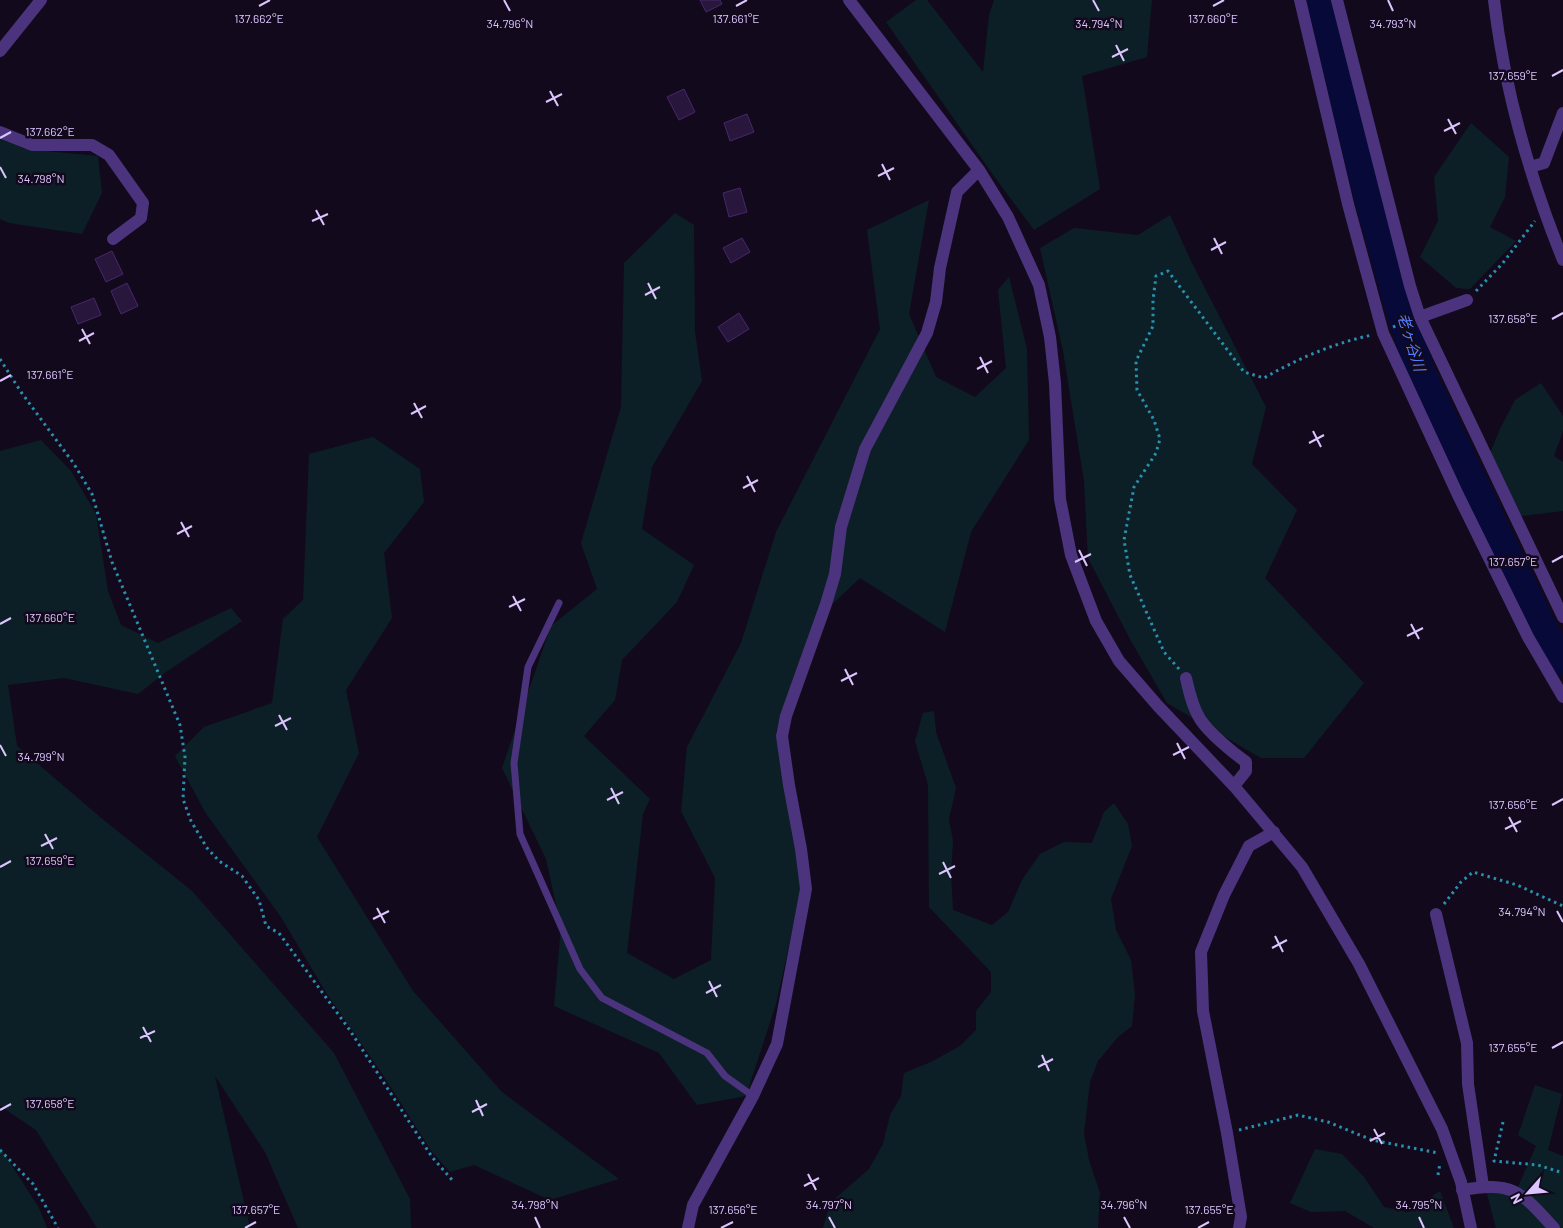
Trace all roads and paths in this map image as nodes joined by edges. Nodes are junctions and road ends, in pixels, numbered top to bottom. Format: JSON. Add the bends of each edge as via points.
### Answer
{"nodes":[{"id":1,"x":41,"y":0,"type":"edge"},
{"id":2,"x":849,"y":0,"type":"edge"},
{"id":3,"x":1300,"y":0,"type":"edge"},
{"id":4,"x":1336,"y":0,"type":"edge"},
{"id":5,"x":1494,"y":0,"type":"edge"},
{"id":6,"x":0,"y":51,"type":"edge"},
{"id":7,"x":1563,"y":113,"type":"edge"},
{"id":8,"x":0,"y":132,"type":"edge"},
{"id":9,"x":1530,"y":167,"type":"junction"},
{"id":10,"x":979,"y":170,"type":"junction"},
{"id":11,"x":1544,"y":211,"type":"junction"},
{"id":12,"x":113,"y":239,"type":"dead end"},
{"id":13,"x":1563,"y":260,"type":"edge"},
{"id":14,"x":1467,"y":300,"type":"joint"},
{"id":15,"x":1420,"y":317,"type":"junction"},
{"id":16,"x":1383,"y":333,"type":"junction"},
{"id":17,"x":0,"y":359,"type":"edge"},
{"id":18,"x":558,"y":603,"type":"dead end"},
{"id":19,"x":1563,"y":617,"type":"edge"},
{"id":20,"x":1186,"y":678,"type":"joint"},
{"id":21,"x":1563,"y":696,"type":"edge"},
{"id":22,"x":1234,"y":786,"type":"junction"},
{"id":23,"x":1274,"y":832,"type":"junction"},
{"id":24,"x":1563,"y":906,"type":"edge"},
{"id":25,"x":1436,"y":914,"type":"joint"},
{"id":26,"x":753,"y":1096,"type":"junction"},
{"id":27,"x":1503,"y":1122,"type":"dead end"},
{"id":28,"x":1227,"y":1133,"type":"junction"},
{"id":29,"x":0,"y":1150,"type":"edge"},
{"id":30,"x":1442,"y":1154,"type":"dead end"},
{"id":31,"x":1440,"y":1161,"type":"dead end"},
{"id":32,"x":1563,"y":1173,"type":"edge"},
{"id":33,"x":1438,"y":1175,"type":"dead end"},
{"id":34,"x":453,"y":1182,"type":"dead end"},
{"id":35,"x":1483,"y":1186,"type":"junction"},
{"id":36,"x":1462,"y":1190,"type":"junction"},
{"id":37,"x":58,"y":1228,"type":"edge"},
{"id":38,"x":688,"y":1228,"type":"edge"},
{"id":39,"x":1239,"y":1228,"type":"edge"},
{"id":40,"x":1471,"y":1228,"type":"edge"},
{"id":41,"x":1554,"y":1228,"type":"edge"}],
"edges":[{"from":1,"to":6,"type":"street"},
{"from":2,"to":10,"type":"street"},
{"from":3,"to":16,"type":"street","via":[[1348,204]]},
{"from":4,"to":15,"type":"street"},
{"from":5,"to":9,"type":"street","via":[[1498,39]]},
{"from":7,"to":9,"type":"street","via":[[1544,163]]},
{"from":8,"to":12,"type":"street","via":[[32,145],[92,145],[109,155],[143,203],[141,218]]},
{"from":9,"to":11,"type":"street"},
{"from":10,"to":22,"type":"street","via":[[1008,217],[1039,284],[1055,383],[1060,499],[1071,555],[1096,620],[1119,661]]},
{"from":10,"to":26,"type":"street","via":[[957,192],[927,333],[865,449],[841,527],[826,604],[786,716],[782,736],[806,889],[777,1044]]},
{"from":11,"to":13,"type":"street"},
{"from":11,"to":14,"type":"path","via":[[1502,264]]},
{"from":14,"to":15,"type":"street"},
{"from":15,"to":19,"type":"street"},
{"from":16,"to":20,"type":"path","via":[[1344,342],[1291,362],[1264,378],[1244,372],[1168,270],[1156,276],[1153,326],[1136,361],[1137,390],[1154,420],[1160,439],[1156,454],[1134,487],[1124,540],[1130,574],[1160,644]]},
{"from":16,"to":21,"type":"street","via":[[1462,504],[1528,637]]},
{"from":17,"to":34,"type":"path","via":[[92,494],[112,562],[180,725],[185,757],[182,799],[191,821],[207,848],[242,876],[259,900],[266,926],[279,933],[285,941],[349,1029],[432,1157]]},
{"from":18,"to":26,"type":"lane","via":[[528,667],[514,763],[520,834],[580,969],[602,998],[707,1053],[725,1076]]},
{"from":20,"to":22,"type":"street","via":[[1200,720],[1231,752],[1246,762],[1246,771]]},
{"from":22,"to":23,"type":"street"},
{"from":23,"to":28,"type":"street","via":[[1249,846],[1224,895],[1201,952],[1203,1011]]},
{"from":23,"to":36,"type":"street","via":[[1302,867],[1359,964],[1442,1129]]},
{"from":24,"to":25,"type":"path","via":[[1517,885],[1473,872]]},
{"from":25,"to":35,"type":"street","via":[[1467,1043],[1468,1084]]},
{"from":26,"to":38,"type":"street","via":[[693,1205]]},
{"from":27,"to":32,"type":"path","via":[[1494,1160],[1538,1165]]},
{"from":28,"to":30,"type":"path","via":[[1298,1114],[1372,1140]]},
{"from":28,"to":39,"type":"street","via":[[1241,1217]]},
{"from":29,"to":37,"type":"path","via":[[33,1184]]},
{"from":31,"to":33,"type":"path"},
{"from":35,"to":36,"type":"street"},
{"from":35,"to":41,"type":"street","via":[[1511,1189],[1525,1198]]},
{"from":36,"to":40,"type":"street"}]}
